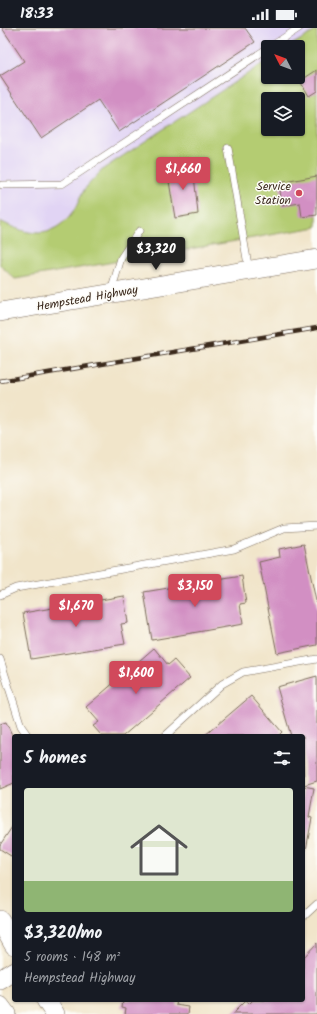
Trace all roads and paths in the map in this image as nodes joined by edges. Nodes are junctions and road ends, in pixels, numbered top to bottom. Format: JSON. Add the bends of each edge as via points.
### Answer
{"nodes":[{"id":1,"x":299,"y":28,"type":"edge"},
{"id":2,"x":281,"y":40,"type":"edge"},
{"id":3,"x":261,"y":53,"type":"edge"},
{"id":4,"x":228,"y":148,"type":"dead end"},
{"id":5,"x":0,"y":185,"type":"edge"},
{"id":6,"x":140,"y":230,"type":"dead end"},
{"id":7,"x":317,"y":259,"type":"edge"},
{"id":8,"x":249,"y":271,"type":"junction"},
{"id":9,"x":110,"y":294,"type":"junction"},
{"id":10,"x":0,"y":312,"type":"edge"},
{"id":11,"x":317,"y":526,"type":"edge"},
{"id":12,"x":0,"y":595,"type":"edge"},
{"id":13,"x":0,"y":659,"type":"edge"},
{"id":14,"x":317,"y":659,"type":"edge"},
{"id":15,"x":27,"y":734,"type":"edge"},
{"id":16,"x":167,"y":734,"type":"edge"},
{"id":17,"x":317,"y":904,"type":"edge"},
{"id":18,"x":305,"y":915,"type":"edge"},
{"id":19,"x":0,"y":920,"type":"edge"},
{"id":20,"x":12,"y":941,"type":"edge"},
{"id":21,"x":12,"y":972,"type":"edge"},
{"id":22,"x":0,"y":980,"type":"edge"},
{"id":23,"x":47,"y":1002,"type":"edge"},
{"id":24,"x":0,"y":1006,"type":"edge"},
{"id":25,"x":6,"y":1014,"type":"edge"},
{"id":26,"x":55,"y":1014,"type":"edge"}],
"edges":[{"from":1,"to":2,"type":"lane"},
{"from":3,"to":5,"type":"lane","via":[[62,184]]},
{"from":4,"to":8,"type":"lane"},
{"from":6,"to":9,"type":"lane","via":[[121,258]]},
{"from":7,"to":8,"type":"street","name":"Hempstead Highway"},
{"from":8,"to":9,"type":"street","name":"Hempstead Highway"},
{"from":9,"to":10,"type":"street","name":"Hempstead Highway"},
{"from":11,"to":12,"type":"lane","via":[[284,528],[234,549],[16,588]]},
{"from":13,"to":15,"type":"lane"},
{"from":14,"to":16,"type":"lane","via":[[243,672],[222,684]]},
{"from":17,"to":18,"type":"lane"},
{"from":19,"to":20,"type":"street"},
{"from":21,"to":22,"type":"street"},
{"from":23,"to":26,"type":"street"},
{"from":24,"to":25,"type":"street"}]}
